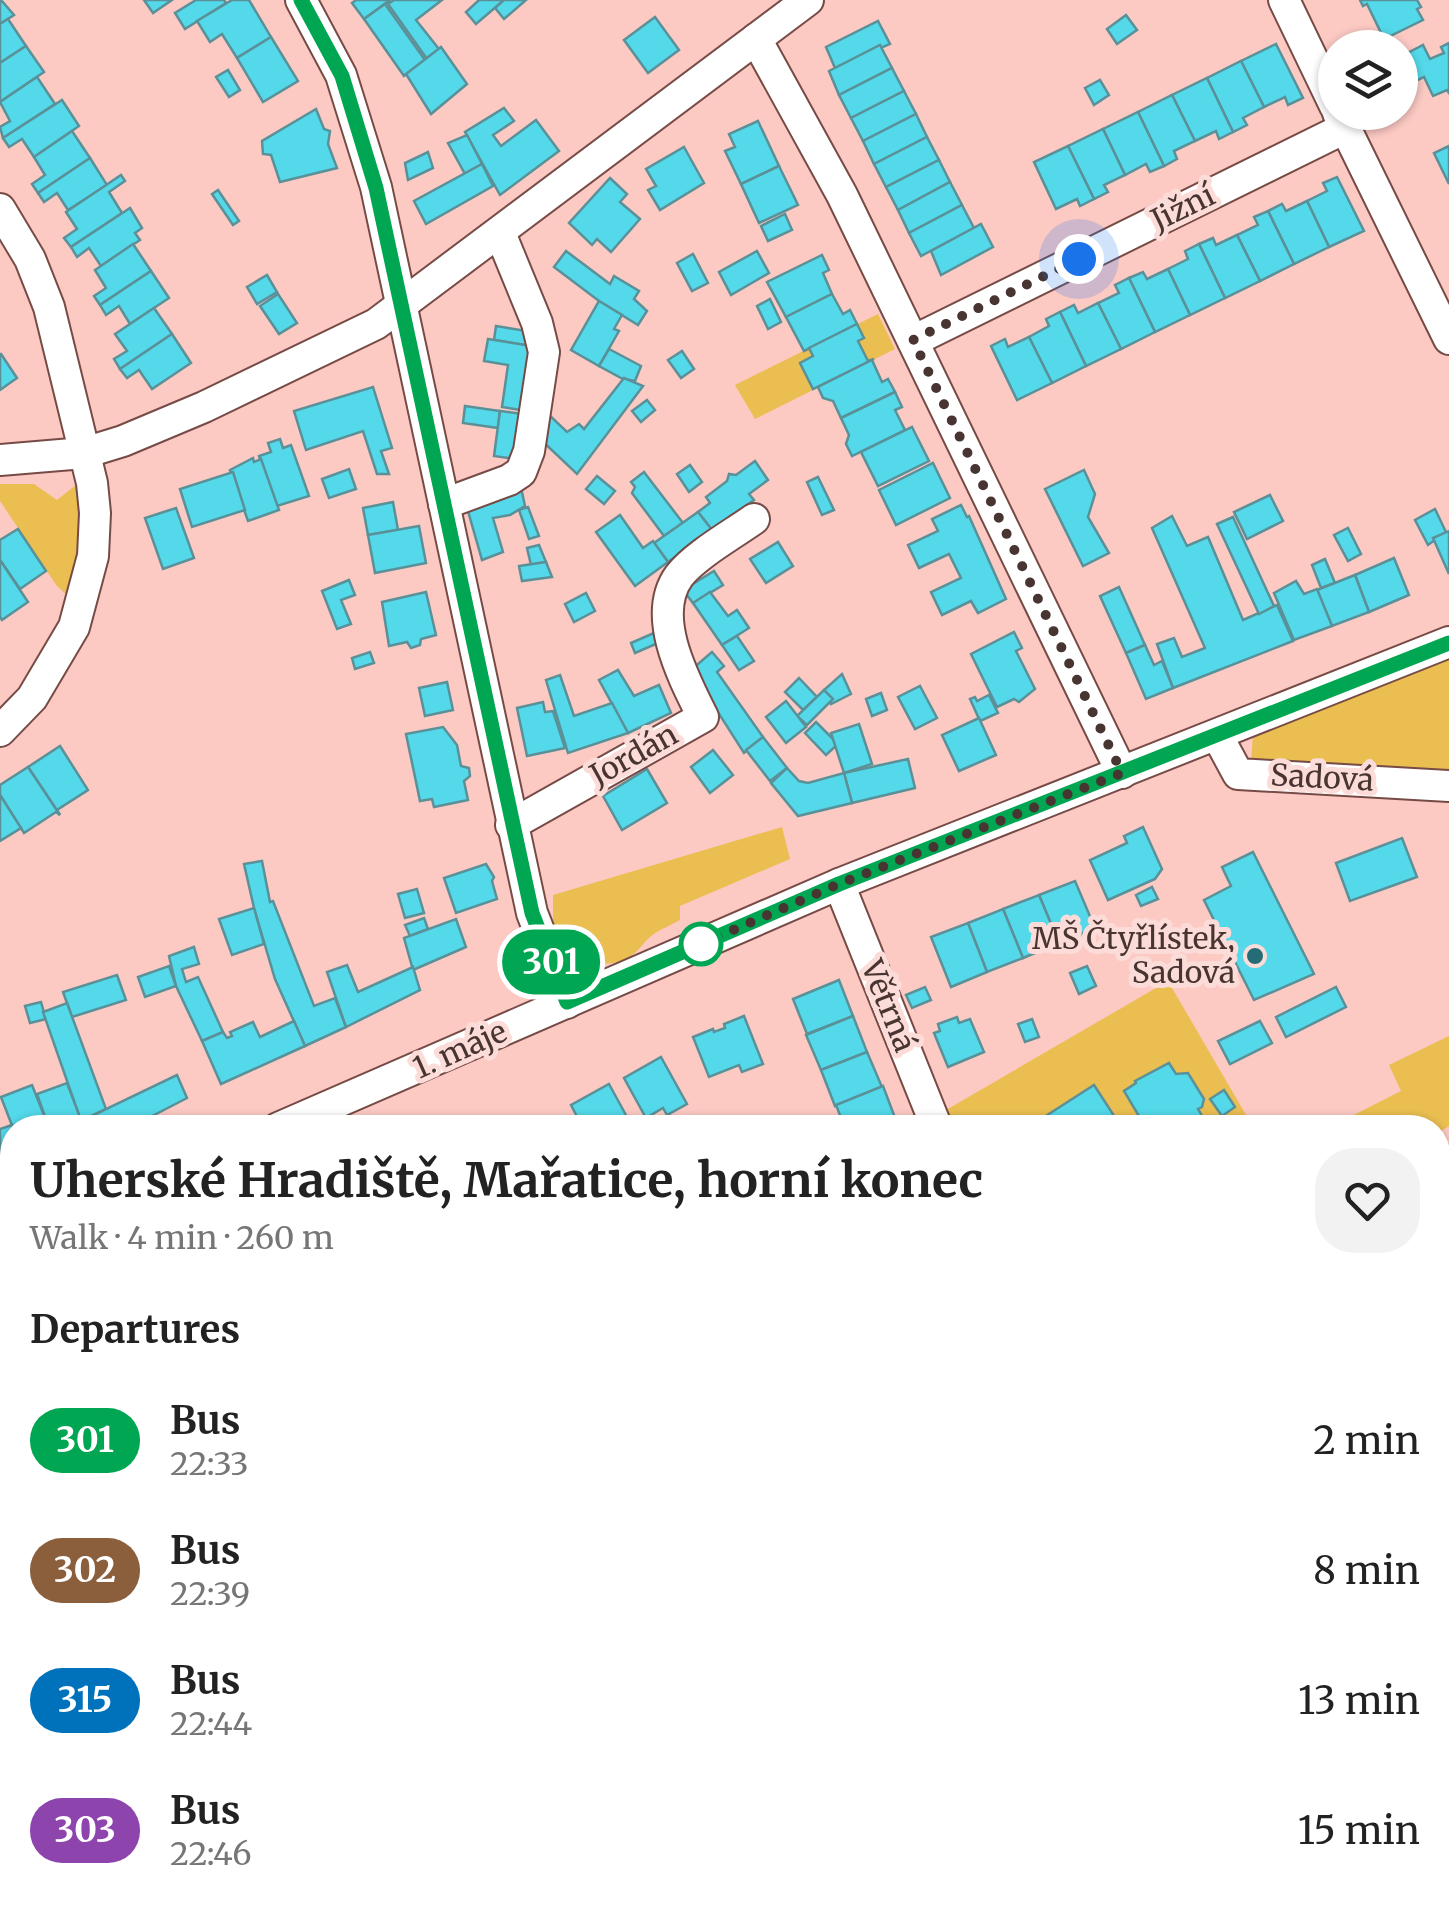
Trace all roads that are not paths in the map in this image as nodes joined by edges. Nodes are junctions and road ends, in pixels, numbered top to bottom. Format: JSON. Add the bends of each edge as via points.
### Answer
{"nodes":[{"id":1,"x":301,"y":0,"type":"edge"},
{"id":2,"x":808,"y":0,"type":"edge"},
{"id":3,"x":1284,"y":0,"type":"edge"},
{"id":4,"x":756,"y":39,"type":"junction"},
{"id":5,"x":1318,"y":70,"type":"edge"},
{"id":6,"x":1318,"y":128,"type":"edge"},
{"id":7,"x":1347,"y":130,"type":"edge"},
{"id":8,"x":0,"y":209,"type":"edge"},
{"id":9,"x":500,"y":233,"type":"junction"},
{"id":10,"x":401,"y":308,"type":"junction"},
{"id":11,"x":1449,"y":339,"type":"edge"},
{"id":12,"x":913,"y":340,"type":"junction"},
{"id":13,"x":84,"y":453,"type":"junction"},
{"id":14,"x":0,"y":460,"type":"edge"},
{"id":15,"x":444,"y":504,"type":"junction"},
{"id":16,"x":754,"y":519,"type":"dead end"},
{"id":17,"x":1449,"y":642,"type":"edge"},
{"id":18,"x":0,"y":731,"type":"edge"},
{"id":19,"x":1217,"y":735,"type":"junction"},
{"id":20,"x":1122,"y":773,"type":"junction"},
{"id":21,"x":1449,"y":786,"type":"edge"},
{"id":22,"x":511,"y":825,"type":"junction"},
{"id":23,"x":839,"y":884,"type":"junction"},
{"id":24,"x":567,"y":1002,"type":"junction"},
{"id":25,"x":330,"y":1115,"type":"edge"},
{"id":26,"x":932,"y":1115,"type":"edge"}],
"edges":[{"from":1,"to":10,"type":"street","via":[[342,76],[376,188]]},
{"from":2,"to":4,"type":"street"},
{"from":3,"to":5,"type":"street"},
{"from":4,"to":9,"type":"street"},
{"from":4,"to":12,"type":"street"},
{"from":6,"to":12,"type":"street","name":"Jižní"},
{"from":7,"to":11,"type":"street"},
{"from":8,"to":13,"type":"street","via":[[49,307]]},
{"from":9,"to":10,"type":"street"},
{"from":9,"to":15,"type":"street","via":[[544,352],[530,451],[522,472]]},
{"from":10,"to":13,"type":"street","via":[[204,408]]},
{"from":10,"to":15,"type":"street"},
{"from":12,"to":20,"type":"street"},
{"from":13,"to":14,"type":"street"},
{"from":13,"to":18,"type":"street","via":[[95,514],[84,598],[45,679]]},
{"from":15,"to":22,"type":"street"},
{"from":16,"to":22,"type":"street","name":"Jordán","via":[[681,574],[672,589],[672,641],[703,717]]},
{"from":17,"to":19,"type":"street","name":"Sadová"},
{"from":19,"to":20,"type":"street","name":"Sadová"},
{"from":19,"to":21,"type":"street","name":"Sadová","via":[[1238,774]]},
{"from":20,"to":23,"type":"street","name":"Sadová"},
{"from":22,"to":24,"type":"street","via":[[532,913]]},
{"from":23,"to":24,"type":"street","name":"Sadová"},
{"from":23,"to":26,"type":"street","name":"Větrná"},
{"from":24,"to":25,"type":"street","name":"1. máje"}]}
